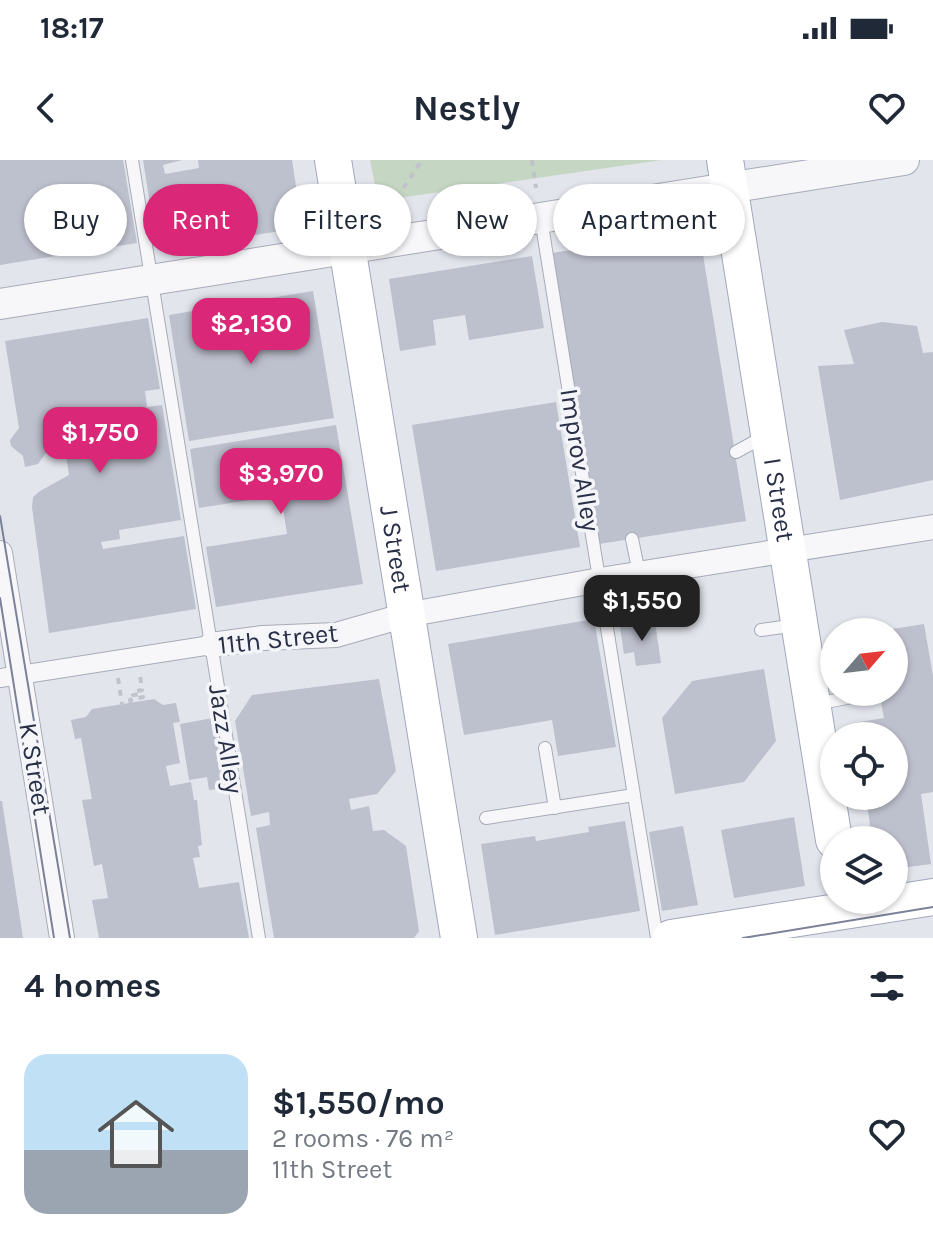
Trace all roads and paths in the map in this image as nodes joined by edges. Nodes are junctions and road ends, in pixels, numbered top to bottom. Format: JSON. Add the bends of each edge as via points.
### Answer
{"nodes":[{"id":1,"x":132,"y":160,"type":"edge"},
{"id":2,"x":333,"y":160,"type":"edge"},
{"id":3,"x":422,"y":160,"type":"edge"},
{"id":4,"x":532,"y":160,"type":"edge"},
{"id":5,"x":904,"y":160,"type":"edge"},
{"id":6,"x":727,"y":174,"type":"edge"},
{"id":7,"x":337,"y":184,"type":"edge"},
{"id":8,"x":406,"y":184,"type":"edge"},
{"id":9,"x":535,"y":184,"type":"edge"},
{"id":10,"x":689,"y":184,"type":"edge"},
{"id":11,"x":553,"y":217,"type":"edge"},
{"id":12,"x":541,"y":219,"type":"junction"},
{"id":13,"x":411,"y":238,"type":"edge"},
{"id":14,"x":300,"y":256,"type":"edge"},
{"id":15,"x":348,"y":256,"type":"edge"},
{"id":16,"x":152,"y":281,"type":"junction"},
{"id":17,"x":0,"y":304,"type":"edge"},
{"id":18,"x":768,"y":434,"type":"junction"},
{"id":19,"x":736,"y":452,"type":"dead end"},
{"id":20,"x":933,"y":527,"type":"edge"},
{"id":21,"x":632,"y":539,"type":"dead end"},
{"id":22,"x":787,"y":550,"type":"junction"},
{"id":23,"x":0,"y":553,"type":"edge"},
{"id":24,"x":639,"y":573,"type":"junction"},
{"id":25,"x":600,"y":580,"type":"junction"},
{"id":26,"x":406,"y":615,"type":"junction"},
{"id":27,"x":799,"y":624,"type":"junction"},
{"id":28,"x":761,"y":630,"type":"dead end"},
{"id":29,"x":211,"y":645,"type":"junction"},
{"id":30,"x":138,"y":656,"type":"junction"},
{"id":31,"x":10,"y":676,"type":"edge"},
{"id":32,"x":119,"y":684,"type":"dead end"},
{"id":33,"x":131,"y":703,"type":"dead end"},
{"id":34,"x":820,"y":703,"type":"edge"},
{"id":35,"x":122,"y":704,"type":"dead end"},
{"id":36,"x":812,"y":705,"type":"junction"},
{"id":37,"x":545,"y":748,"type":"dead end"},
{"id":38,"x":634,"y":795,"type":"junction"},
{"id":39,"x":555,"y":808,"type":"junction"},
{"id":40,"x":486,"y":818,"type":"dead end"},
{"id":41,"x":832,"y":826,"type":"edge"},
{"id":42,"x":933,"y":897,"type":"edge"},
{"id":43,"x":847,"y":916,"type":"edge"},
{"id":44,"x":62,"y":938,"type":"edge"},
{"id":45,"x":259,"y":938,"type":"edge"},
{"id":46,"x":459,"y":938,"type":"edge"},
{"id":47,"x":657,"y":938,"type":"edge"},
{"id":48,"x":671,"y":938,"type":"edge"}],
"edges":[{"from":1,"to":16,"type":"lane","name":"Jazz Alley"},
{"from":2,"to":7,"type":"main road","name":"J Street"},
{"from":3,"to":8,"type":"path"},
{"from":4,"to":9,"type":"path"},
{"from":5,"to":6,"type":"street"},
{"from":6,"to":10,"type":"street"},
{"from":6,"to":18,"type":"main road","name":"I Street"},
{"from":11,"to":12,"type":"street"},
{"from":12,"to":13,"type":"street"},
{"from":12,"to":25,"type":"lane","name":"Improv Alley"},
{"from":14,"to":16,"type":"street"},
{"from":15,"to":26,"type":"main road","name":"J Street"},
{"from":16,"to":17,"type":"street"},
{"from":16,"to":29,"type":"lane","name":"Jazz Alley"},
{"from":18,"to":19,"type":"lane"},
{"from":18,"to":22,"type":"main road","name":"I Street"},
{"from":20,"to":22,"type":"street","name":"11th Street"},
{"from":21,"to":24,"type":"lane"},
{"from":22,"to":24,"type":"street","name":"11th Street"},
{"from":22,"to":27,"type":"main road","name":"I Street"},
{"from":23,"to":31,"type":"street","name":"K Street"},
{"from":24,"to":25,"type":"street","name":"11th Street"},
{"from":25,"to":26,"type":"street","name":"11th Street"},
{"from":25,"to":38,"type":"lane","name":"Improv Alley"},
{"from":26,"to":29,"type":"street","name":"11th Street","via":[[336,635]]},
{"from":26,"to":46,"type":"main road","name":"J Street"},
{"from":27,"to":28,"type":"lane"},
{"from":27,"to":36,"type":"main road","name":"I Street"},
{"from":29,"to":30,"type":"street","name":"11th Street"},
{"from":29,"to":45,"type":"lane","name":"Jazz Alley"},
{"from":30,"to":31,"type":"street","name":"11th Street"},
{"from":30,"to":33,"type":"path","via":[[142,690],[133,695],[143,697]]},
{"from":31,"to":44,"type":"street","name":"K Street"},
{"from":32,"to":35,"type":"path"},
{"from":34,"to":36,"type":"lane"},
{"from":36,"to":41,"type":"main road","name":"I Street"},
{"from":37,"to":39,"type":"lane"},
{"from":38,"to":39,"type":"lane"},
{"from":38,"to":47,"type":"lane","name":"Improv Alley"},
{"from":39,"to":40,"type":"lane"},
{"from":42,"to":43,"type":"main road"},
{"from":43,"to":48,"type":"main road"}]}
